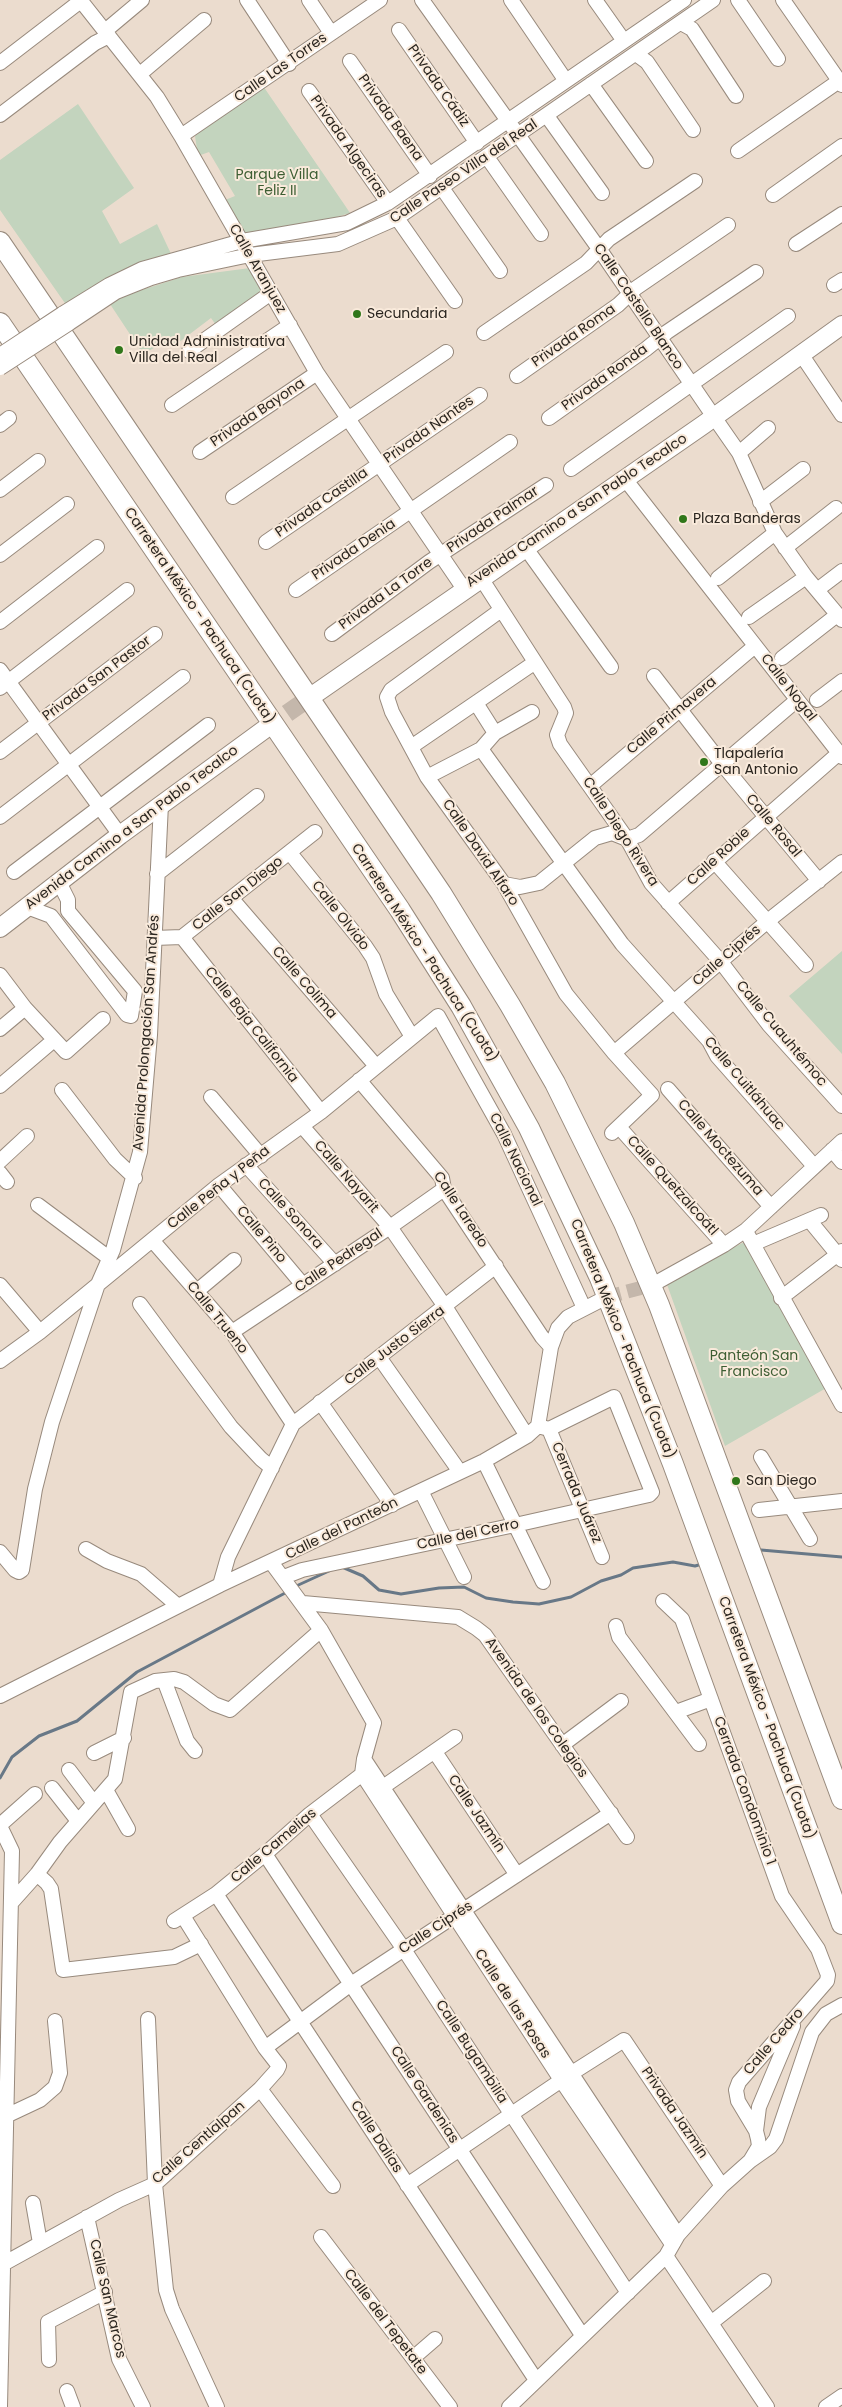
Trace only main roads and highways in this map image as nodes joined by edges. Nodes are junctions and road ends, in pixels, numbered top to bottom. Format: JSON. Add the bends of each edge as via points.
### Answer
{"nodes":[{"id":1,"x":0,"y":242,"type":"edge"},
{"id":2,"x":0,"y":323,"type":"edge"},
{"id":3,"x":842,"y":325,"type":"edge"},
{"id":4,"x":312,"y":696,"type":"tunnel mouth"},
{"id":5,"x":265,"y":729,"type":"tunnel mouth"},
{"id":6,"x":0,"y":928,"type":"edge"},
{"id":7,"x":842,"y":1799,"type":"edge"},
{"id":8,"x":842,"y":1924,"type":"edge"}],
"edges":[{"from":1,"to":7,"type":"highway","via":[[441,893],[555,1083],[624,1223],[659,1305]]},
{"from":2,"to":8,"type":"highway","name":"Carretera México - Pachuca (Cuota)","via":[[400,910],[461,1006],[529,1128],[610,1304]]},
{"from":3,"to":4,"type":"main road","name":"Avenida Camino a San Pablo Tecalco"},
{"from":5,"to":6,"type":"main road","name":"Avenida Camino a San Pablo Tecalco"}]}
